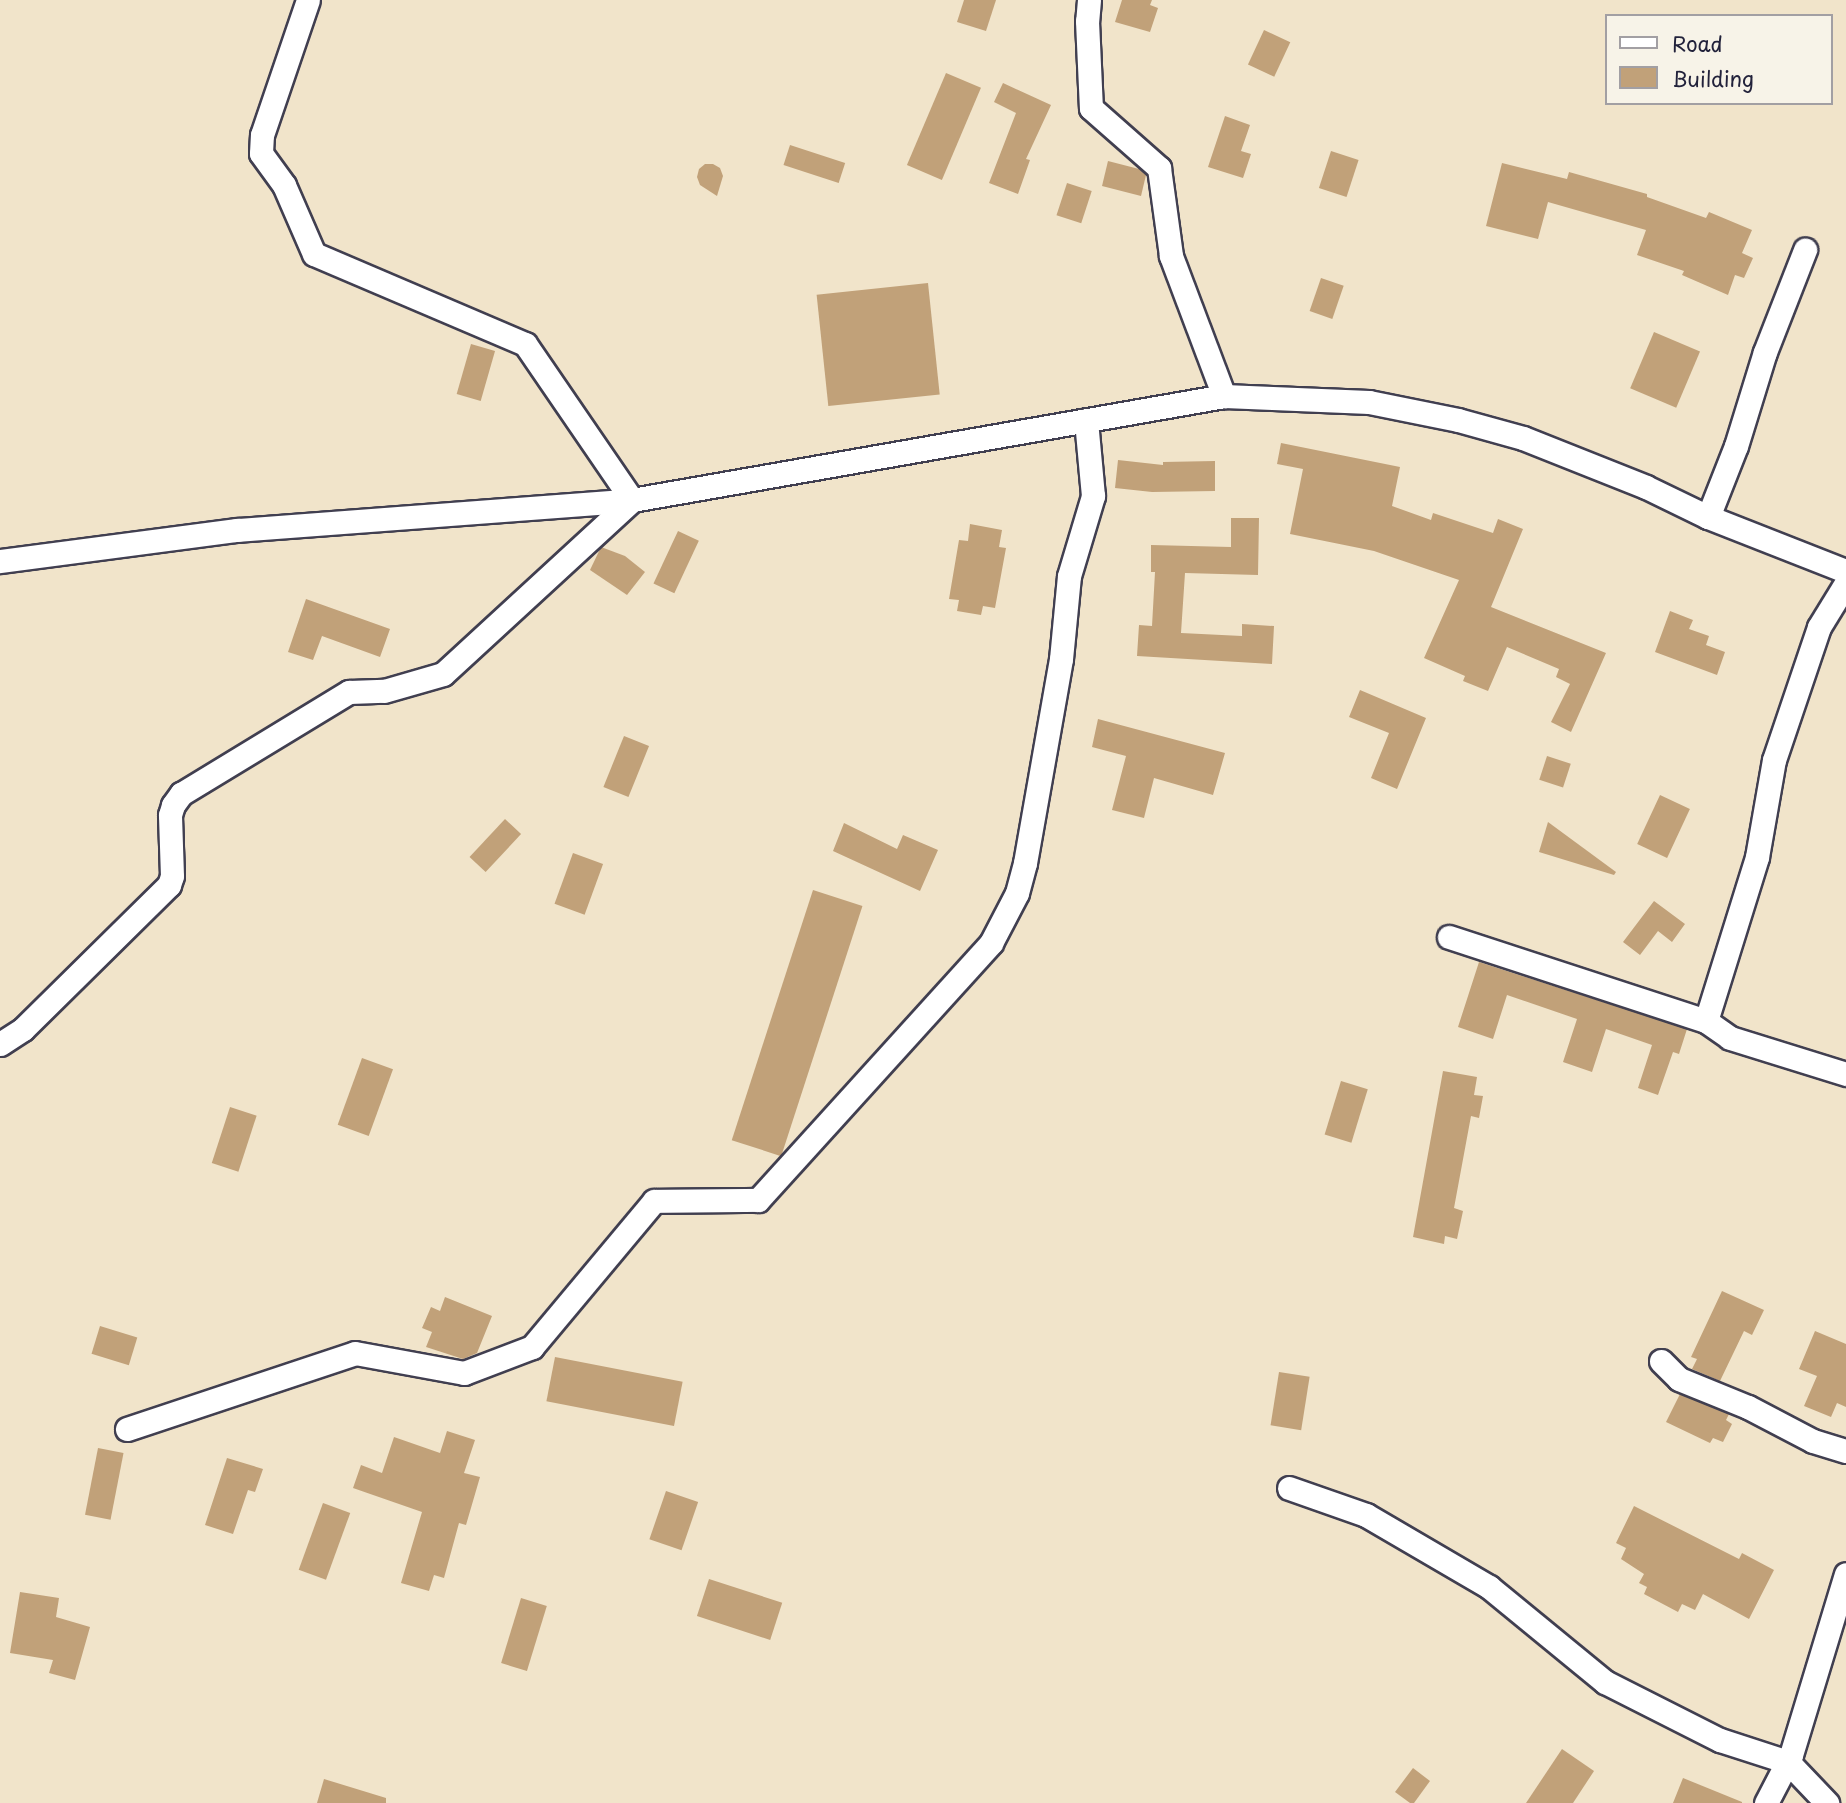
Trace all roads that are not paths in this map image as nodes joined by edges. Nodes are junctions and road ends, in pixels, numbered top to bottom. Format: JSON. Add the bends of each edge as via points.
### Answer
{"nodes":[{"id":1,"x":308,"y":0,"type":"edge"},
{"id":2,"x":1089,"y":0,"type":"edge"},
{"id":3,"x":1805,"y":250,"type":"dead end"},
{"id":4,"x":1224,"y":396,"type":"junction"},
{"id":5,"x":1086,"y":420,"type":"junction"},
{"id":6,"x":632,"y":500,"type":"junction"},
{"id":7,"x":1708,"y":517,"type":"junction"},
{"id":8,"x":0,"y":561,"type":"edge"},
{"id":9,"x":1846,"y":571,"type":"edge"},
{"id":10,"x":1846,"y":583,"type":"edge"},
{"id":11,"x":1449,"y":937,"type":"dead end"},
{"id":12,"x":1706,"y":1021,"type":"junction"},
{"id":13,"x":0,"y":1044,"type":"edge"},
{"id":14,"x":1846,"y":1074,"type":"edge"},
{"id":15,"x":1661,"y":1361,"type":"dead end"},
{"id":16,"x":127,"y":1429,"type":"dead end"},
{"id":17,"x":1846,"y":1451,"type":"edge"},
{"id":18,"x":1289,"y":1488,"type":"dead end"},
{"id":19,"x":1846,"y":1574,"type":"edge"},
{"id":20,"x":1788,"y":1762,"type":"junction"},
{"id":21,"x":1766,"y":1803,"type":"edge"},
{"id":22,"x":1827,"y":1803,"type":"edge"}],
"edges":[{"from":1,"to":6,"type":"street","via":[[262,135],[261,153],[284,185],[314,254],[525,344]]},
{"from":2,"to":4,"type":"street","via":[[1091,108],[1159,168],[1171,256]]},
{"from":3,"to":7,"type":"street"},
{"from":4,"to":5,"type":"street"},
{"from":4,"to":7,"type":"street","via":[[1368,402],[1458,420],[1535,443]]},
{"from":5,"to":6,"type":"street"},
{"from":5,"to":16,"type":"street","via":[[1093,496],[1069,576],[1061,659],[1017,893],[991,943],[758,1200],[654,1201],[531,1347],[464,1373],[355,1353]]},
{"from":6,"to":8,"type":"street","via":[[237,530]]},
{"from":6,"to":13,"type":"street","via":[[443,674],[384,691],[349,692],[181,794],[170,815],[169,885],[23,1029]]},
{"from":7,"to":9,"type":"street"},
{"from":10,"to":12,"type":"street","via":[[1819,627],[1774,760],[1757,857]]},
{"from":11,"to":12,"type":"street"},
{"from":12,"to":14,"type":"street","via":[[1730,1038]]},
{"from":15,"to":17,"type":"street","via":[[1679,1379],[1748,1407],[1813,1441]]},
{"from":18,"to":20,"type":"street","via":[[1366,1516],[1489,1587],[1605,1682],[1720,1740]]},
{"from":19,"to":20,"type":"street"},
{"from":20,"to":21,"type":"street"},
{"from":20,"to":22,"type":"street"}]}
